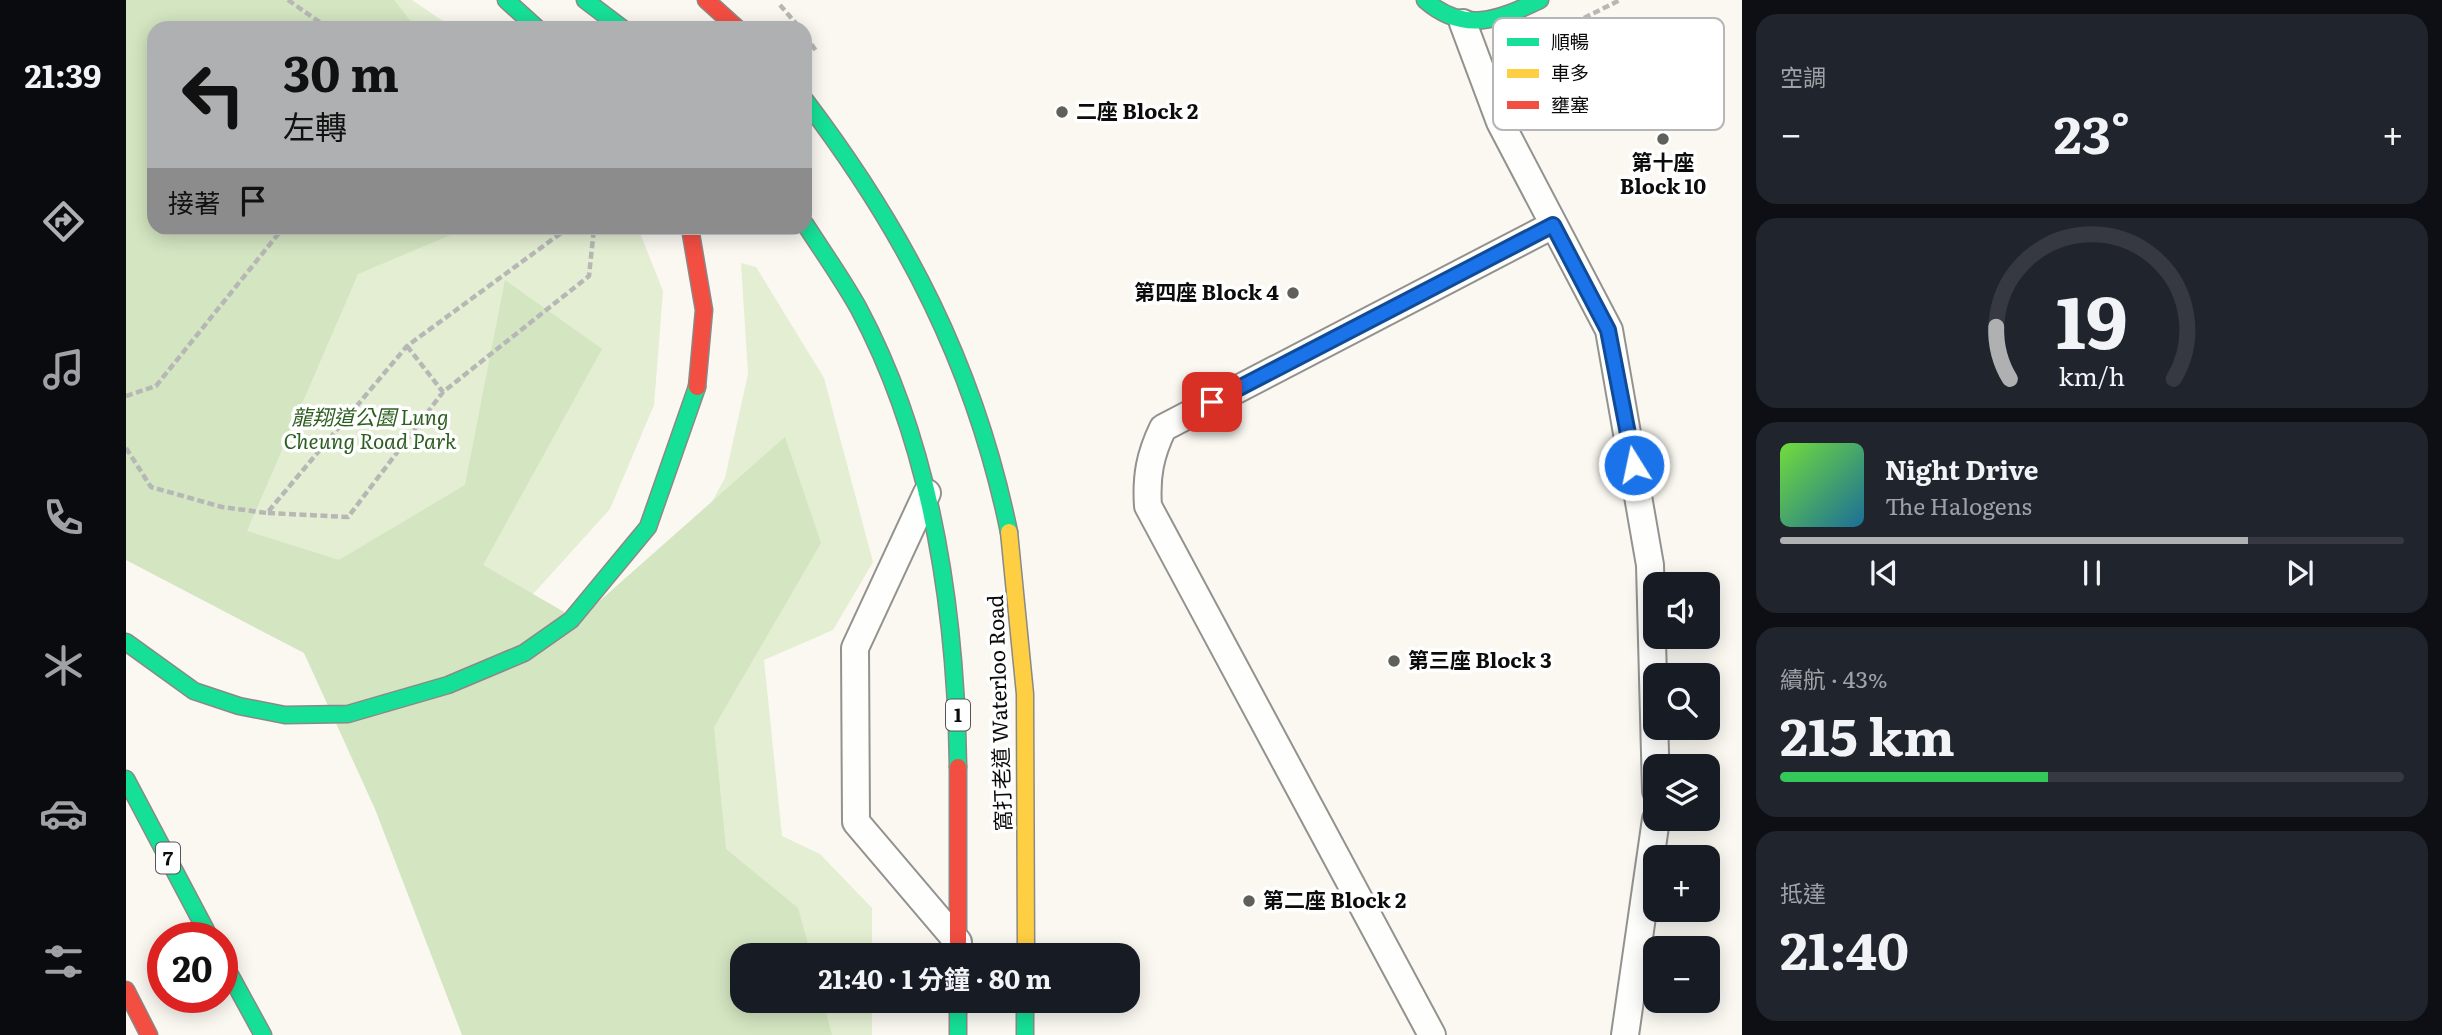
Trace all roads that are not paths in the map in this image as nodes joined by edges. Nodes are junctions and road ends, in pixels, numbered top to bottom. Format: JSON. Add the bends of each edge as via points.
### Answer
{"nodes":[{"id":1,"x":506,"y":0,"type":"edge"},
{"id":2,"x":585,"y":0,"type":"edge"},
{"id":3,"x":706,"y":0,"type":"edge"},
{"id":4,"x":1425,"y":0,"type":"edge"},
{"id":5,"x":1540,"y":0,"type":"edge"},
{"id":6,"x":1493,"y":18,"type":"edge"},
{"id":7,"x":1494,"y":18,"type":"edge"},
{"id":8,"x":529,"y":21,"type":"edge"},
{"id":9,"x":613,"y":21,"type":"edge"},
{"id":10,"x":729,"y":21,"type":"edge"},
{"id":11,"x":1463,"y":23,"type":"junction"},
{"id":12,"x":1493,"y":103,"type":"edge"},
{"id":13,"x":812,"y":109,"type":"edge"},
{"id":14,"x":1504,"y":130,"type":"edge"},
{"id":15,"x":1553,"y":225,"type":"junction"},
{"id":16,"x":691,"y":235,"type":"edge"},
{"id":17,"x":812,"y":235,"type":"edge"},
{"id":18,"x":929,"y":490,"type":"junction"},
{"id":19,"x":126,"y":642,"type":"edge"},
{"id":20,"x":1655,"y":754,"type":"edge"},
{"id":21,"x":126,"y":779,"type":"edge"},
{"id":22,"x":1654,"y":831,"type":"edge"},
{"id":23,"x":202,"y":922,"type":"edge"},
{"id":24,"x":953,"y":943,"type":"edge"},
{"id":25,"x":958,"y":943,"type":"edge"},
{"id":26,"x":1026,"y":943,"type":"edge"},
{"id":27,"x":126,"y":990,"type":"edge"},
{"id":28,"x":238,"y":990,"type":"edge"},
{"id":29,"x":958,"y":1013,"type":"edge"},
{"id":30,"x":1025,"y":1013,"type":"edge"},
{"id":31,"x":149,"y":1035,"type":"edge"},
{"id":32,"x":262,"y":1035,"type":"edge"},
{"id":33,"x":958,"y":1035,"type":"edge"},
{"id":34,"x":1025,"y":1035,"type":"edge"},
{"id":35,"x":1432,"y":1035,"type":"edge"},
{"id":36,"x":1625,"y":1035,"type":"edge"}],
"edges":[{"from":1,"to":8,"type":"main road"},
{"from":2,"to":9,"type":"main road"},
{"from":3,"to":10,"type":"main road"},
{"from":4,"to":11,"type":"main road","via":[[1444,16]]},
{"from":5,"to":7,"type":"main road"},
{"from":6,"to":11,"type":"main road"},
{"from":11,"to":12,"type":"lane"},
{"from":13,"to":26,"type":"main road","name":"窩打老道 Waterloo Road","via":[[867,185],[919,275],[966,381],[995,472],[1010,536],[1023,659]]},
{"from":14,"to":15,"type":"lane"},
{"from":15,"to":20,"type":"lane","via":[[1608,330],[1630,440],[1650,565]]},
{"from":15,"to":35,"type":"lane","via":[[1163,428],[1146,474],[1148,506]]},
{"from":16,"to":19,"type":"main road","via":[[704,310],[699,382],[648,527],[571,620],[524,653],[461,680],[348,714],[285,715],[216,699],[194,691]]},
{"from":17,"to":18,"type":"main road","name":"窩打老道 Waterloo Road","number":"1","via":[[871,336]]},
{"from":18,"to":24,"type":"lane","via":[[855,648],[856,822]]},
{"from":18,"to":25,"type":"main road","name":"窩打老道 Waterloo Road","number":"1","via":[[943,559],[955,663]]},
{"from":21,"to":23,"type":"main road","number":"7"},
{"from":22,"to":36,"type":"lane"},
{"from":27,"to":31,"type":"main road"},
{"from":28,"to":32,"type":"main road"},
{"from":29,"to":33,"type":"main road"},
{"from":30,"to":34,"type":"main road"}]}
